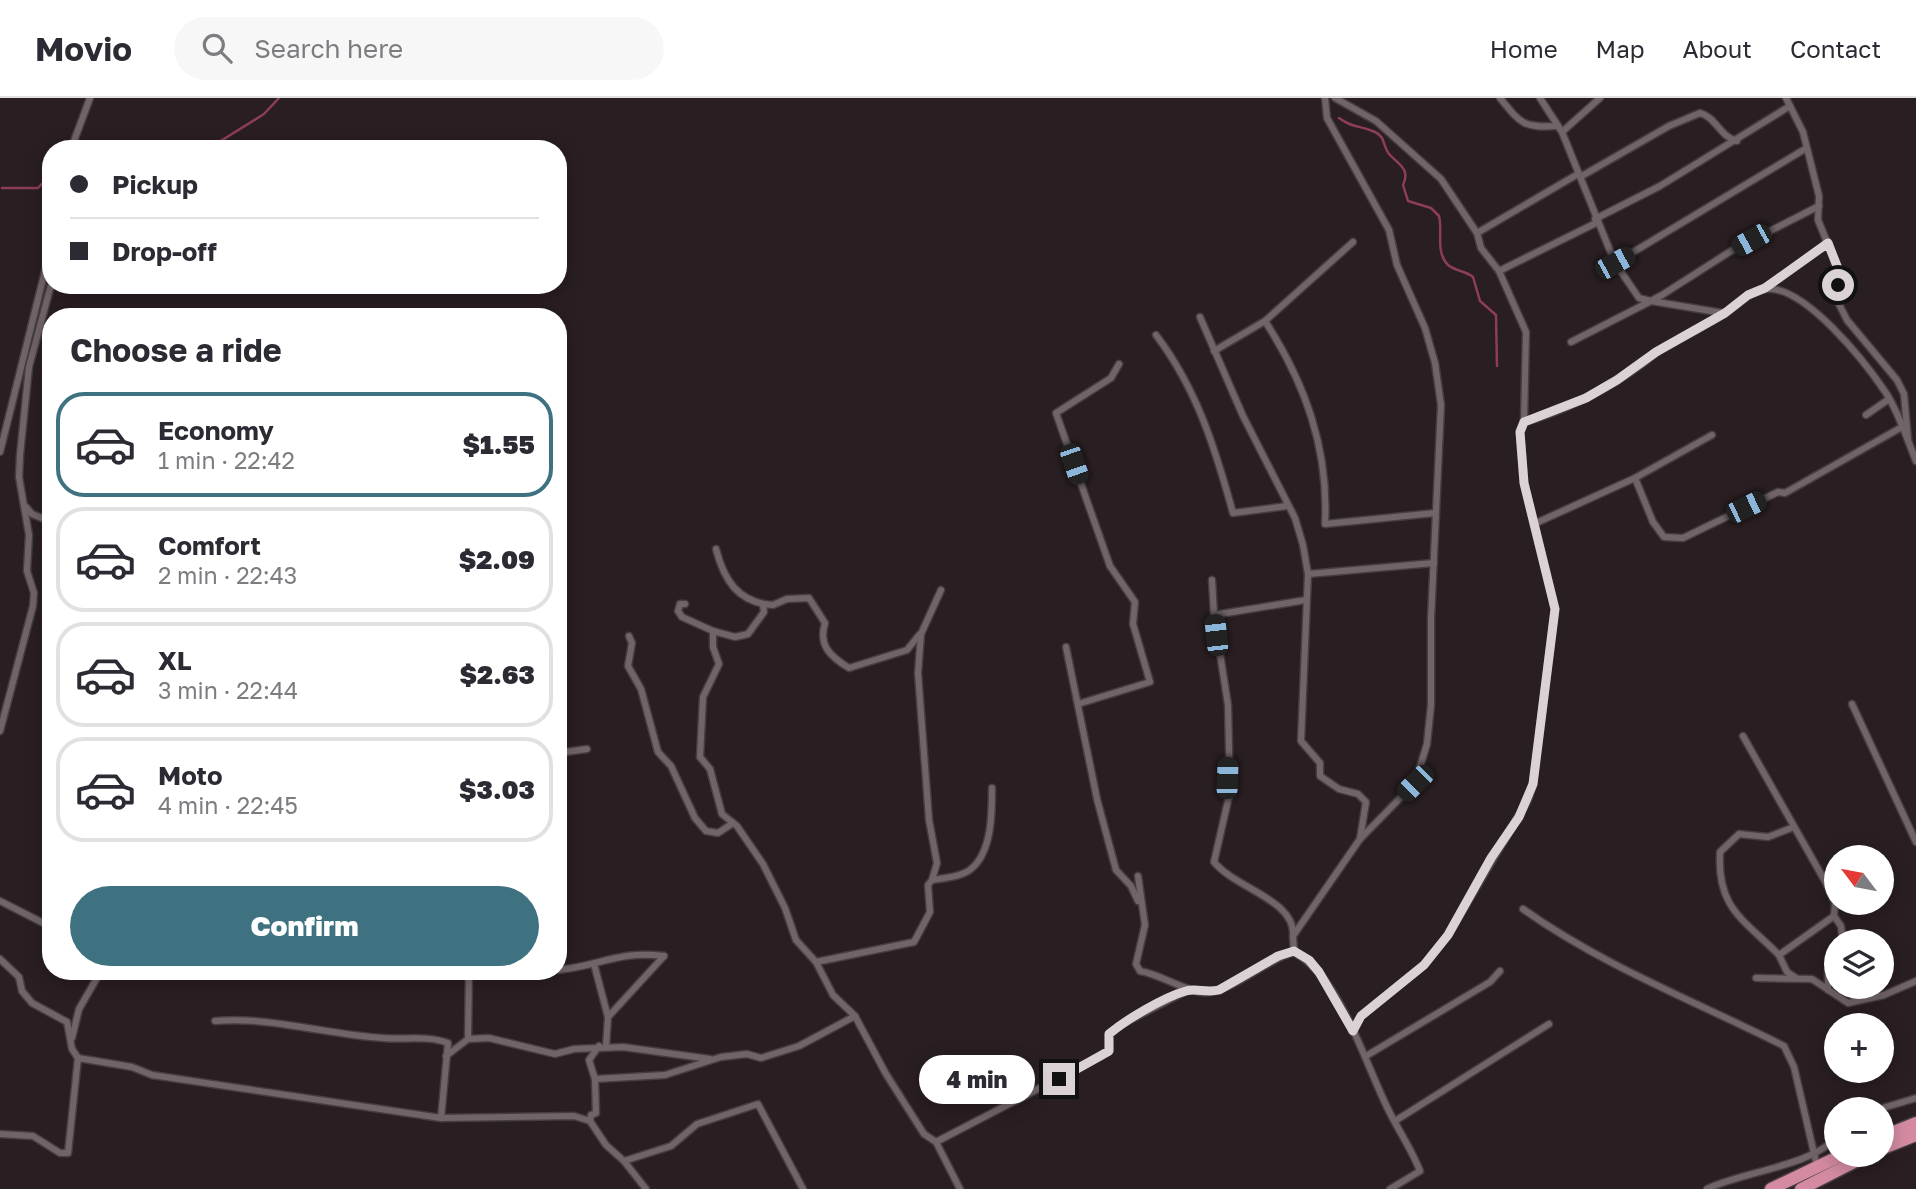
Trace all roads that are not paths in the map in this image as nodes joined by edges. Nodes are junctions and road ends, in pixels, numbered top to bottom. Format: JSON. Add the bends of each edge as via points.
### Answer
{"nodes":[{"id":1,"x":90,"y":98,"type":"edge"},
{"id":2,"x":1325,"y":98,"type":"edge"},
{"id":3,"x":1335,"y":98,"type":"edge"},
{"id":4,"x":1500,"y":98,"type":"edge"},
{"id":5,"x":1600,"y":98,"type":"edge"},
{"id":6,"x":1786,"y":98,"type":"edge"},
{"id":7,"x":1544,"y":100,"type":"edge"},
{"id":8,"x":1790,"y":106,"type":"junction"},
{"id":9,"x":1560,"y":129,"type":"junction"},
{"id":10,"x":75,"y":140,"type":"edge"},
{"id":11,"x":1737,"y":141,"type":"junction"},
{"id":12,"x":1805,"y":149,"type":"junction"},
{"id":13,"x":1579,"y":175,"type":"junction"},
{"id":14,"x":1819,"y":206,"type":"junction"},
{"id":15,"x":1596,"y":221,"type":"junction"},
{"id":16,"x":1477,"y":233,"type":"junction"},
{"id":17,"x":1353,"y":242,"type":"dead end"},
{"id":18,"x":1828,"y":243,"type":"junction"},
{"id":19,"x":1615,"y":263,"type":"junction"},
{"id":20,"x":1499,"y":271,"type":"junction"},
{"id":21,"x":42,"y":283,"type":"edge"},
{"id":22,"x":1765,"y":288,"type":"junction"},
{"id":23,"x":1651,"y":301,"type":"junction"},
{"id":24,"x":1725,"y":313,"type":"junction"},
{"id":25,"x":1200,"y":317,"type":"dead end"},
{"id":26,"x":42,"y":319,"type":"edge"},
{"id":27,"x":1265,"y":321,"type":"junction"},
{"id":28,"x":1156,"y":335,"type":"dead end"},
{"id":29,"x":1571,"y":342,"type":"dead end"},
{"id":30,"x":1214,"y":351,"type":"junction"},
{"id":31,"x":1119,"y":364,"type":"dead end"},
{"id":32,"x":1889,"y":399,"type":"junction"},
{"id":33,"x":1866,"y":415,"type":"dead end"},
{"id":34,"x":1524,"y":422,"type":"junction"},
{"id":35,"x":1902,"y":427,"type":"junction"},
{"id":36,"x":1712,"y":435,"type":"dead end"},
{"id":37,"x":1909,"y":443,"type":"junction"},
{"id":38,"x":0,"y":452,"type":"edge"},
{"id":39,"x":1916,"y":461,"type":"edge"},
{"id":40,"x":1635,"y":478,"type":"junction"},
{"id":41,"x":22,"y":503,"type":"junction"},
{"id":42,"x":1287,"y":506,"type":"junction"},
{"id":43,"x":1435,"y":513,"type":"junction"},
{"id":44,"x":42,"y":518,"type":"edge"},
{"id":45,"x":1534,"y":524,"type":"junction"},
{"id":46,"x":716,"y":549,"type":"dead end"},
{"id":47,"x":1434,"y":563,"type":"junction"},
{"id":48,"x":1308,"y":574,"type":"junction"},
{"id":49,"x":1212,"y":580,"type":"dead end"},
{"id":50,"x":941,"y":590,"type":"dead end"},
{"id":51,"x":1306,"y":600,"type":"junction"},
{"id":52,"x":685,"y":604,"type":"dead end"},
{"id":53,"x":763,"y":605,"type":"junction"},
{"id":54,"x":1214,"y":615,"type":"junction"},
{"id":55,"x":713,"y":631,"type":"junction"},
{"id":56,"x":921,"y":634,"type":"junction"},
{"id":57,"x":629,"y":636,"type":"dead end"},
{"id":58,"x":1066,"y":647,"type":"dead end"},
{"id":59,"x":1078,"y":704,"type":"junction"},
{"id":60,"x":1852,"y":704,"type":"dead end"},
{"id":61,"x":0,"y":731,"type":"edge"},
{"id":62,"x":1743,"y":736,"type":"dead end"},
{"id":63,"x":587,"y":748,"type":"dead end"},
{"id":64,"x":567,"y":751,"type":"edge"},
{"id":65,"x":992,"y":788,"type":"dead end"},
{"id":66,"x":733,"y":823,"type":"junction"},
{"id":67,"x":1794,"y":827,"type":"junction"},
{"id":68,"x":1360,"y":839,"type":"junction"},
{"id":69,"x":1916,"y":842,"type":"edge"},
{"id":70,"x":1138,"y":876,"type":"dead end"},
{"id":71,"x":932,"y":880,"type":"junction"},
{"id":72,"x":0,"y":901,"type":"edge"},
{"id":73,"x":1140,"y":905,"type":"junction"},
{"id":74,"x":1523,"y":909,"type":"dead end"},
{"id":75,"x":1834,"y":916,"type":"junction"},
{"id":76,"x":42,"y":922,"type":"edge"},
{"id":77,"x":1842,"y":929,"type":"edge"},
{"id":78,"x":1293,"y":936,"type":"junction"},
{"id":79,"x":1294,"y":951,"type":"junction"},
{"id":80,"x":1779,"y":955,"type":"junction"},
{"id":81,"x":0,"y":959,"type":"edge"},
{"id":82,"x":816,"y":962,"type":"junction"},
{"id":83,"x":594,"y":964,"type":"junction"},
{"id":84,"x":567,"y":968,"type":"edge"},
{"id":85,"x":1500,"y":971,"type":"dead end"},
{"id":86,"x":1756,"y":978,"type":"dead end"},
{"id":87,"x":1797,"y":979,"type":"junction"},
{"id":88,"x":96,"y":980,"type":"edge"},
{"id":89,"x":470,"y":980,"type":"edge"},
{"id":90,"x":1916,"y":981,"type":"edge"},
{"id":91,"x":1824,"y":987,"type":"edge"},
{"id":92,"x":1188,"y":989,"type":"junction"},
{"id":93,"x":1894,"y":991,"type":"edge"},
{"id":94,"x":1842,"y":999,"type":"edge"},
{"id":95,"x":1866,"y":999,"type":"edge"},
{"id":96,"x":608,"y":1017,"type":"junction"},
{"id":97,"x":855,"y":1017,"type":"junction"},
{"id":98,"x":215,"y":1021,"type":"dead end"},
{"id":99,"x":1549,"y":1024,"type":"dead end"},
{"id":100,"x":1353,"y":1031,"type":"junction"},
{"id":101,"x":468,"y":1039,"type":"junction"},
{"id":102,"x":72,"y":1040,"type":"junction"},
{"id":103,"x":603,"y":1046,"type":"junction"},
{"id":104,"x":446,"y":1055,"type":"junction"},
{"id":105,"x":1366,"y":1056,"type":"junction"},
{"id":106,"x":78,"y":1058,"type":"junction"},
{"id":107,"x":713,"y":1059,"type":"junction"},
{"id":108,"x":595,"y":1079,"type":"junction"},
{"id":109,"x":1916,"y":1098,"type":"edge"},
{"id":110,"x":1894,"y":1105,"type":"edge"},
{"id":111,"x":442,"y":1118,"type":"junction"},
{"id":112,"x":590,"y":1121,"type":"junction"},
{"id":113,"x":1395,"y":1121,"type":"junction"},
{"id":114,"x":1916,"y":1123,"type":"edge"},
{"id":115,"x":1894,"y":1132,"type":"edge"},
{"id":116,"x":0,"y":1134,"type":"edge"},
{"id":117,"x":1916,"y":1135,"type":"edge"},
{"id":118,"x":936,"y":1142,"type":"junction"},
{"id":119,"x":1894,"y":1144,"type":"edge"},
{"id":120,"x":1824,"y":1145,"type":"edge"},
{"id":121,"x":1813,"y":1152,"type":"junction"},
{"id":122,"x":624,"y":1161,"type":"junction"},
{"id":123,"x":1824,"y":1163,"type":"edge"},
{"id":124,"x":1817,"y":1166,"type":"junction"},
{"id":125,"x":1844,"y":1167,"type":"edge"},
{"id":126,"x":646,"y":1189,"type":"edge"},
{"id":127,"x":803,"y":1189,"type":"edge"},
{"id":128,"x":960,"y":1189,"type":"edge"},
{"id":129,"x":1390,"y":1189,"type":"edge"},
{"id":130,"x":1707,"y":1189,"type":"edge"},
{"id":131,"x":1771,"y":1189,"type":"edge"},
{"id":132,"x":1801,"y":1189,"type":"edge"}],
"edges":[{"from":1,"to":10,"type":"street"},
{"from":2,"to":43,"type":"street","via":[[1327,118],[1389,230],[1397,265],[1426,328],[1436,363],[1441,405]]},
{"from":3,"to":16,"type":"street","via":[[1376,121],[1441,179]]},
{"from":4,"to":9,"type":"street","via":[[1528,127]]},
{"from":5,"to":9,"type":"street"},
{"from":6,"to":8,"type":"street"},
{"from":7,"to":9,"type":"street"},
{"from":8,"to":11,"type":"street"},
{"from":8,"to":12,"type":"street","via":[[1803,132]]},
{"from":9,"to":13,"type":"street"},
{"from":11,"to":13,"type":"street","via":[[1700,113]]},
{"from":11,"to":15,"type":"street"},
{"from":12,"to":14,"type":"street"},
{"from":12,"to":19,"type":"street"},
{"from":13,"to":15,"type":"street"},
{"from":13,"to":16,"type":"street"},
{"from":14,"to":18,"type":"street","via":[[1818,220]]},
{"from":14,"to":23,"type":"street","via":[[1741,246]]},
{"from":15,"to":19,"type":"street"},
{"from":15,"to":20,"type":"street"},
{"from":16,"to":20,"type":"street","via":[[1481,248]]},
{"from":17,"to":27,"type":"street"},
{"from":18,"to":22,"type":"street"},
{"from":18,"to":37,"type":"street","via":[[1847,320],[1897,380],[1903,394]]},
{"from":19,"to":23,"type":"street","via":[[1634,295]]},
{"from":20,"to":34,"type":"street","via":[[1526,332]]},
{"from":21,"to":38,"type":"street"},
{"from":22,"to":24,"type":"street"},
{"from":22,"to":32,"type":"street","via":[[1797,297],[1836,331]]},
{"from":23,"to":24,"type":"street"},
{"from":23,"to":29,"type":"street"},
{"from":24,"to":34,"type":"street","via":[[1586,398]]},
{"from":25,"to":30,"type":"street"},
{"from":26,"to":41,"type":"street","via":[[29,367],[19,477]]},
{"from":27,"to":30,"type":"street"},
{"from":27,"to":43,"type":"street","via":[[1307,397],[1324,471],[1325,524]]},
{"from":28,"to":42,"type":"street","via":[[1194,392],[1233,513]]},
{"from":30,"to":42,"type":"street"},
{"from":31,"to":59,"type":"street","via":[[1111,378],[1056,413],[1110,566],[1136,602],[1133,624],[1150,682]]},
{"from":32,"to":33,"type":"street"},
{"from":32,"to":35,"type":"street"},
{"from":34,"to":45,"type":"street","via":[[1520,432],[1524,483]]},
{"from":35,"to":37,"type":"street"},
{"from":35,"to":40,"type":"street","via":[[1785,493],[1778,492],[1683,538],[1664,537]]},
{"from":36,"to":40,"type":"street"},
{"from":37,"to":39,"type":"street"},
{"from":40,"to":45,"type":"street"},
{"from":41,"to":44,"type":"street"},
{"from":41,"to":61,"type":"street","via":[[28,522],[27,571],[33,606]]},
{"from":42,"to":48,"type":"street","via":[[1295,519]]},
{"from":43,"to":47,"type":"street"},
{"from":45,"to":100,"type":"street","via":[[1555,609],[1531,792],[1448,935],[1424,965],[1361,1016]]},
{"from":46,"to":53,"type":"street","via":[[729,585]]},
{"from":47,"to":48,"type":"street"},
{"from":47,"to":68,"type":"street","via":[[1431,705],[1423,760],[1415,783]]},
{"from":48,"to":51,"type":"street"},
{"from":49,"to":54,"type":"street"},
{"from":50,"to":56,"type":"street"},
{"from":51,"to":54,"type":"street"},
{"from":51,"to":68,"type":"street","via":[[1301,741],[1320,762],[1320,776],[1339,789],[1358,794],[1366,803]]},
{"from":52,"to":55,"type":"street","via":[[680,604],[678,611],[682,617]]},
{"from":53,"to":55,"type":"street","via":[[764,612],[748,634],[735,637]]},
{"from":53,"to":56,"type":"street","via":[[809,598],[825,623],[824,648],[849,668],[907,650]]},
{"from":54,"to":78,"type":"street","via":[[1228,705],[1230,792],[1214,862],[1225,876],[1283,908],[1294,924]]},
{"from":55,"to":66,"type":"street","via":[[719,663],[703,697],[700,757],[710,769],[722,814]]},
{"from":56,"to":71,"type":"street","via":[[919,703],[937,863]]},
{"from":57,"to":66,"type":"street","via":[[628,666],[641,690],[658,752],[671,766],[695,818],[706,831],[718,833]]},
{"from":58,"to":59,"type":"street"},
{"from":59,"to":73,"type":"street","via":[[1116,870]]},
{"from":60,"to":69,"type":"street"},
{"from":62,"to":67,"type":"street"},
{"from":63,"to":64,"type":"street"},
{"from":65,"to":71,"type":"street","via":[[992,815],[984,848],[971,869]]},
{"from":66,"to":82,"type":"street","via":[[763,864],[796,940]]},
{"from":67,"to":75,"type":"street","via":[[1835,903]]},
{"from":67,"to":80,"type":"street","via":[[1768,837],[1739,834],[1720,852],[1719,877],[1726,902]]},
{"from":68,"to":78,"type":"street"},
{"from":70,"to":73,"type":"street"},
{"from":71,"to":82,"type":"street","via":[[928,885],[930,912],[914,942]]},
{"from":72,"to":76,"type":"street"},
{"from":73,"to":92,"type":"street","via":[[1145,925],[1136,964],[1140,971]]},
{"from":74,"to":121,"type":"street","via":[[1604,958],[1784,1046],[1794,1067]]},
{"from":75,"to":77,"type":"street"},
{"from":75,"to":80,"type":"street"},
{"from":78,"to":79,"type":"street"},
{"from":79,"to":92,"type":"street","via":[[1219,990]]},
{"from":79,"to":100,"type":"street","via":[[1319,972]]},
{"from":80,"to":87,"type":"street","via":[[1787,972]]},
{"from":81,"to":102,"type":"street","via":[[19,977],[22,991],[32,1003],[67,1022]]},
{"from":82,"to":97,"type":"street","via":[[833,995]]},
{"from":83,"to":84,"type":"street"},
{"from":83,"to":96,"type":"street"},
{"from":83,"to":96,"type":"street","via":[[612,956],[664,956]]},
{"from":85,"to":105,"type":"street","via":[[1490,982]]},
{"from":86,"to":87,"type":"street"},
{"from":87,"to":91,"type":"street","via":[[1812,979]]},
{"from":88,"to":102,"type":"street","via":[[79,1009]]},
{"from":89,"to":101,"type":"street"},
{"from":90,"to":93,"type":"street"},
{"from":92,"to":118,"type":"street","via":[[1109,1034],[1109,1051],[1101,1056]]},
{"from":94,"to":95,"type":"street","via":[[1848,1003]]},
{"from":96,"to":103,"type":"street"},
{"from":97,"to":107,"type":"street","via":[[779,1054]]},
{"from":97,"to":118,"type":"street","via":[[886,1074],[925,1134]]},
{"from":98,"to":104,"type":"street","via":[[441,1040],[448,1043]]},
{"from":99,"to":113,"type":"street"},
{"from":100,"to":105,"type":"street"},
{"from":101,"to":103,"type":"street","via":[[489,1038],[555,1054]]},
{"from":101,"to":104,"type":"street"},
{"from":102,"to":106,"type":"street"},
{"from":103,"to":107,"type":"street"},
{"from":103,"to":108,"type":"street","via":[[589,1060]]},
{"from":104,"to":111,"type":"street"},
{"from":105,"to":113,"type":"street"},
{"from":106,"to":111,"type":"street","via":[[152,1075]]},
{"from":106,"to":116,"type":"street","via":[[68,1153],[33,1136]]},
{"from":107,"to":108,"type":"street","via":[[665,1075]]},
{"from":108,"to":112,"type":"street","via":[[596,1113]]},
{"from":109,"to":110,"type":"street"},
{"from":111,"to":112,"type":"street","via":[[574,1116]]},
{"from":112,"to":122,"type":"street"},
{"from":113,"to":129,"type":"street","via":[[1420,1171]]},
{"from":114,"to":115,"type":"highway"},
{"from":117,"to":119,"type":"highway"},
{"from":118,"to":128,"type":"street"},
{"from":120,"to":121,"type":"street"},
{"from":121,"to":124,"type":"street"},
{"from":121,"to":130,"type":"street"},
{"from":122,"to":126,"type":"street"},
{"from":122,"to":127,"type":"street","via":[[671,1146],[697,1124],[758,1104]]},
{"from":123,"to":124,"type":"highway"},
{"from":124,"to":131,"type":"highway"},
{"from":125,"to":132,"type":"highway"}]}
